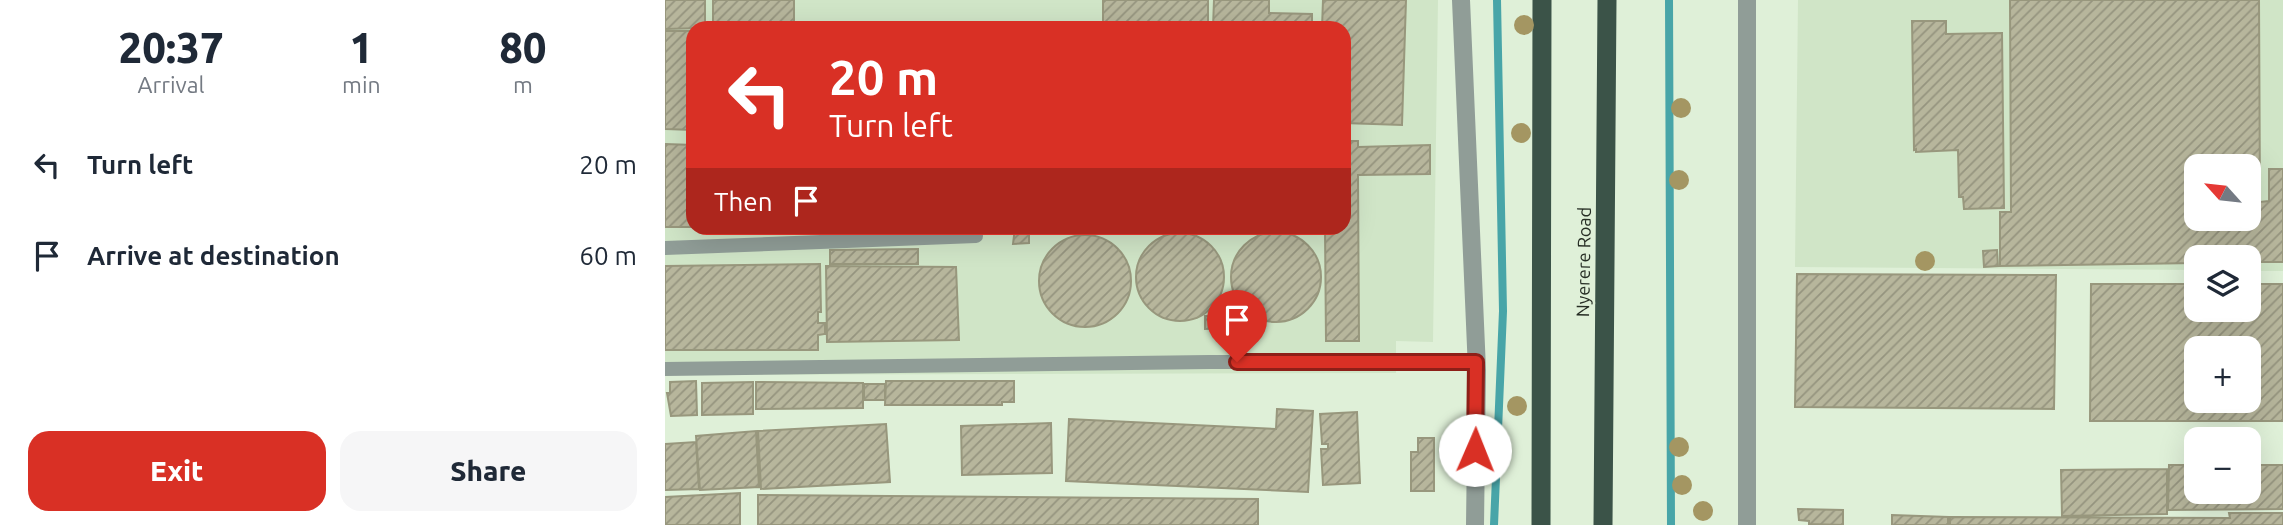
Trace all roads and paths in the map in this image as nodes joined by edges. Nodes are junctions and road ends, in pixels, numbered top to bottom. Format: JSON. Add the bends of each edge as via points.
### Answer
{"nodes":[{"id":1,"x":1461,"y":0,"type":"edge"},
{"id":2,"x":1542,"y":0,"type":"edge"},
{"id":3,"x":1607,"y":0,"type":"edge"},
{"id":4,"x":1747,"y":0,"type":"edge"},
{"id":5,"x":976,"y":236,"type":"dead end"},
{"id":6,"x":665,"y":248,"type":"edge"},
{"id":7,"x":1476,"y":362,"type":"junction"},
{"id":8,"x":665,"y":369,"type":"edge"},
{"id":9,"x":1475,"y":525,"type":"edge"},
{"id":10,"x":1541,"y":525,"type":"edge"},
{"id":11,"x":1603,"y":525,"type":"edge"},
{"id":12,"x":1747,"y":525,"type":"edge"}],
"edges":[{"from":1,"to":7,"type":"street"},
{"from":2,"to":10,"type":"highway"},
{"from":3,"to":11,"type":"highway","name":"Nyerere Road"},
{"from":4,"to":12,"type":"street"},
{"from":5,"to":6,"type":"lane"},
{"from":7,"to":8,"type":"lane"},
{"from":7,"to":9,"type":"street"}]}
